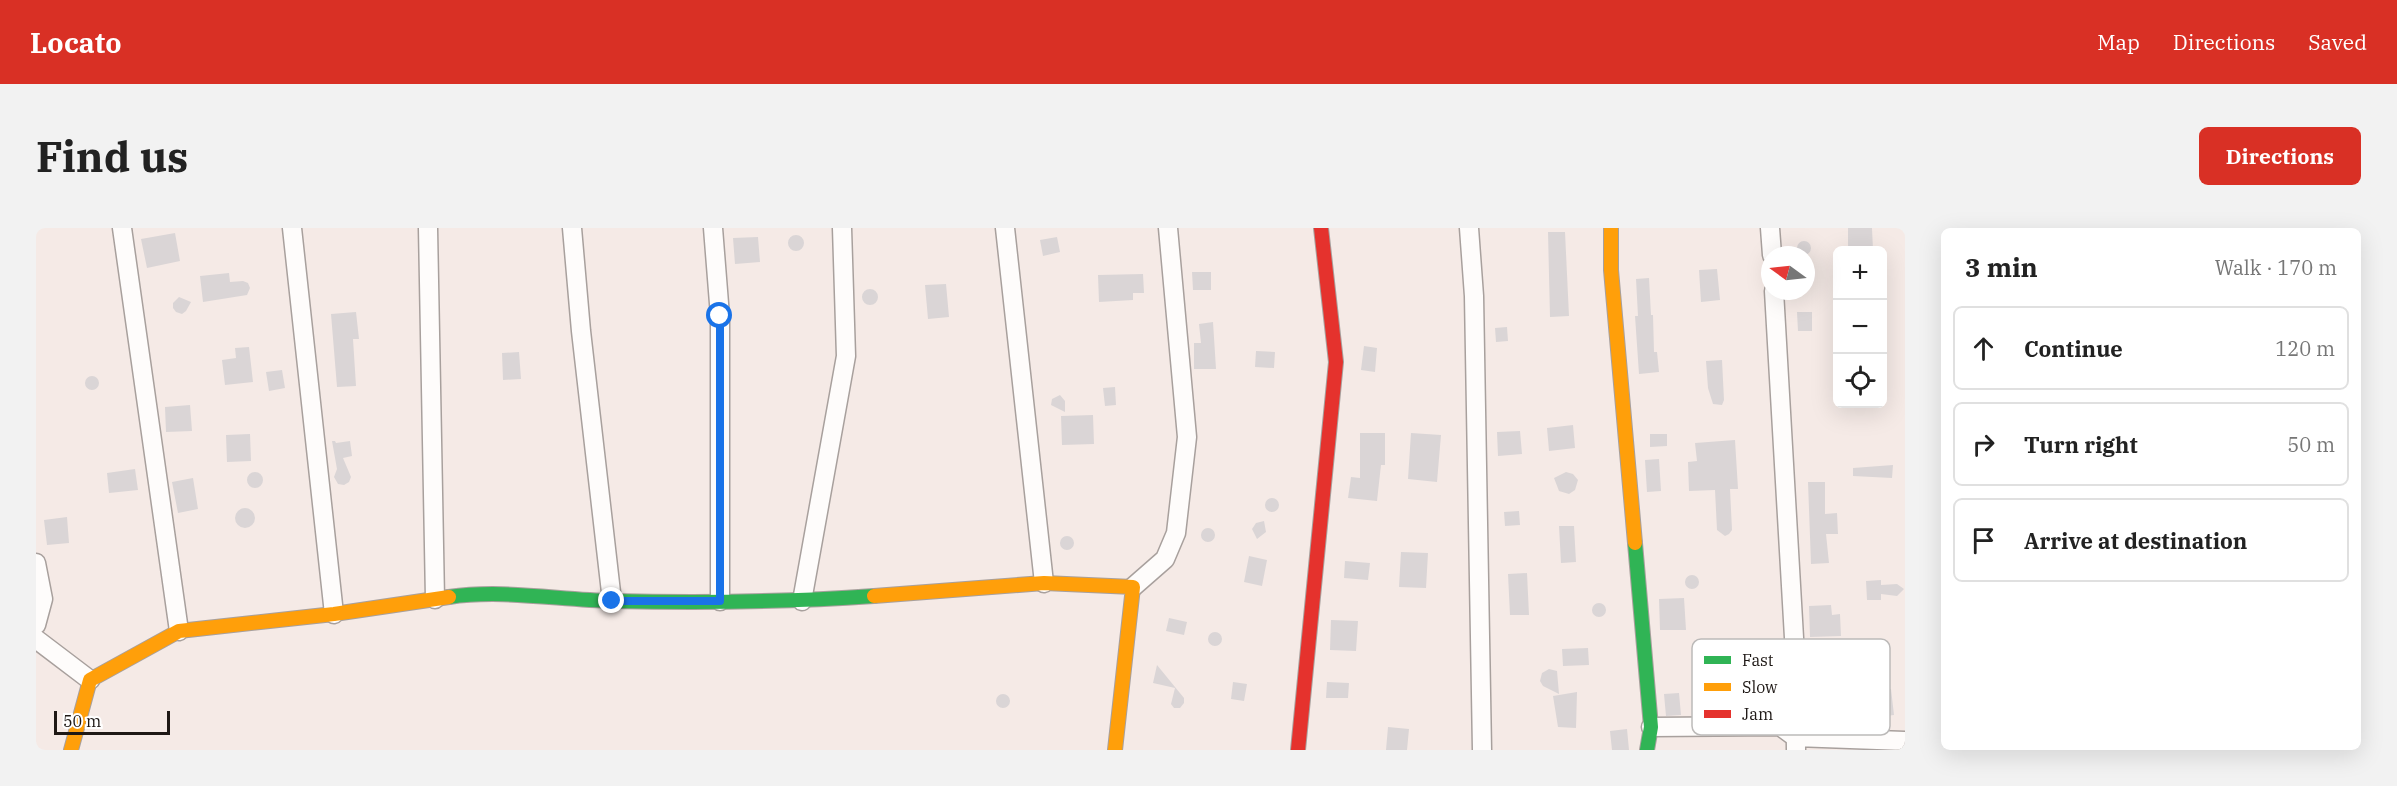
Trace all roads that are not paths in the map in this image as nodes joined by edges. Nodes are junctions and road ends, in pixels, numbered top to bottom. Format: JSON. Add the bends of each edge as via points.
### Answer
{"nodes":[{"id":1,"x":122,"y":228,"type":"edge"},
{"id":2,"x":292,"y":228,"type":"edge"},
{"id":3,"x":429,"y":228,"type":"edge"},
{"id":4,"x":572,"y":228,"type":"edge"},
{"id":5,"x":713,"y":228,"type":"edge"},
{"id":6,"x":842,"y":228,"type":"edge"},
{"id":7,"x":1005,"y":228,"type":"edge"},
{"id":8,"x":1168,"y":228,"type":"edge"},
{"id":9,"x":1321,"y":228,"type":"edge"},
{"id":10,"x":1469,"y":228,"type":"edge"},
{"id":11,"x":1611,"y":228,"type":"edge"},
{"id":12,"x":1770,"y":228,"type":"edge"},
{"id":13,"x":1771,"y":246,"type":"edge"},
{"id":14,"x":1775,"y":300,"type":"edge"},
{"id":15,"x":36,"y":563,"type":"edge"},
{"id":16,"x":1044,"y":583,"type":"junction"},
{"id":17,"x":1133,"y":587,"type":"junction"},
{"id":18,"x":435,"y":599,"type":"junction"},
{"id":19,"x":612,"y":601,"type":"junction"},
{"id":20,"x":720,"y":601,"type":"junction"},
{"id":21,"x":802,"y":601,"type":"junction"},
{"id":22,"x":334,"y":614,"type":"junction"},
{"id":23,"x":36,"y":625,"type":"edge"},
{"id":24,"x":178,"y":631,"type":"junction"},
{"id":25,"x":36,"y":639,"type":"edge"},
{"id":26,"x":1794,"y":639,"type":"edge"},
{"id":27,"x":90,"y":680,"type":"junction"},
{"id":28,"x":1651,"y":727,"type":"junction"},
{"id":29,"x":1692,"y":727,"type":"edge"},
{"id":30,"x":1905,"y":741,"type":"edge"},
{"id":31,"x":1796,"y":743,"type":"edge"},
{"id":32,"x":71,"y":750,"type":"edge"},
{"id":33,"x":1115,"y":750,"type":"edge"},
{"id":34,"x":1298,"y":750,"type":"edge"},
{"id":35,"x":1482,"y":750,"type":"edge"},
{"id":36,"x":1647,"y":750,"type":"edge"}],
"edges":[{"from":1,"to":24,"type":"street"},
{"from":2,"to":22,"type":"street"},
{"from":3,"to":18,"type":"street"},
{"from":4,"to":19,"type":"street"},
{"from":5,"to":20,"type":"street","via":[[720,316]]},
{"from":6,"to":21,"type":"street","via":[[846,356]]},
{"from":7,"to":16,"type":"street"},
{"from":8,"to":17,"type":"street","via":[[1187,437],[1176,533],[1165,559]]},
{"from":9,"to":34,"type":"street","via":[[1336,363]]},
{"from":10,"to":35,"type":"street","via":[[1474,296]]},
{"from":11,"to":28,"type":"street","via":[[1611,270]]},
{"from":12,"to":13,"type":"street"},
{"from":14,"to":26,"type":"street"},
{"from":15,"to":23,"type":"street","via":[[43,598]]},
{"from":16,"to":17,"type":"street"},
{"from":16,"to":21,"type":"street"},
{"from":17,"to":33,"type":"street"},
{"from":18,"to":19,"type":"street","via":[[477,593]]},
{"from":18,"to":22,"type":"street"},
{"from":19,"to":20,"type":"street"},
{"from":20,"to":21,"type":"street"},
{"from":22,"to":24,"type":"street"},
{"from":24,"to":27,"type":"street"},
{"from":25,"to":27,"type":"street"},
{"from":27,"to":32,"type":"street"},
{"from":28,"to":29,"type":"street"},
{"from":28,"to":36,"type":"street"},
{"from":30,"to":31,"type":"street"}]}
